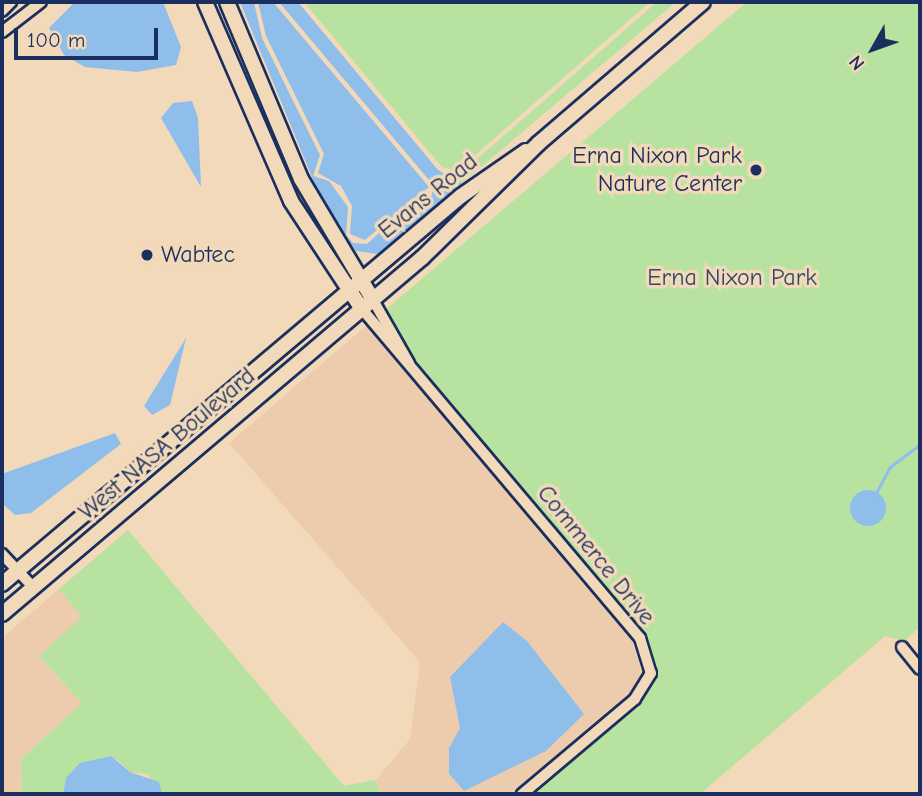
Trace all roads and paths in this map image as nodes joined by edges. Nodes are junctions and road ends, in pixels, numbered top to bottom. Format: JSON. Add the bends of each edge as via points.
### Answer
{"nodes":[{"id":1,"x":11,"y":2,"type":"edge"},
{"id":2,"x":41,"y":2,"type":"edge"},
{"id":3,"x":205,"y":2,"type":"edge"},
{"id":4,"x":227,"y":2,"type":"edge"},
{"id":5,"x":703,"y":2,"type":"edge"},
{"id":6,"x":2,"y":11,"type":"edge"},
{"id":7,"x":2,"y":32,"type":"edge"},
{"id":8,"x":539,"y":143,"type":"junction"},
{"id":9,"x":361,"y":281,"type":"junction"},
{"id":10,"x":349,"y":291,"type":"junction"},
{"id":11,"x":367,"y":304,"type":"junction"},
{"id":12,"x":2,"y":554,"type":"edge"},
{"id":13,"x":17,"y":570,"type":"junction"},
{"id":14,"x":2,"y":584,"type":"edge"},
{"id":15,"x":33,"y":587,"type":"junction"},
{"id":16,"x":2,"y":614,"type":"edge"},
{"id":17,"x":902,"y":647,"type":"dead end"},
{"id":18,"x":920,"y":668,"type":"edge"},
{"id":19,"x":522,"y":794,"type":"edge"}],
"edges":[{"from":1,"to":6,"type":"street"},
{"from":2,"to":7,"type":"street"},
{"from":3,"to":10,"type":"main road","via":[[282,184]]},
{"from":4,"to":9,"type":"main road","via":[[301,179]]},
{"from":5,"to":8,"type":"main road","name":"Evans Road"},
{"from":8,"to":9,"type":"main road","name":"Evans Road","via":[[475,184]]},
{"from":8,"to":11,"type":"main road","name":"Evans Road","via":[[500,188]]},
{"from":9,"to":10,"type":"main road","name":"Evans Road"},
{"from":9,"to":11,"type":"main road"},
{"from":10,"to":11,"type":"main road"},
{"from":10,"to":13,"type":"main road","name":"West NASA Boulevard"},
{"from":11,"to":15,"type":"main road","name":"West NASA Boulevard"},
{"from":11,"to":19,"type":"street","name":"Commerce Drive","via":[[410,366],[640,638],[651,673],[635,699]]},
{"from":12,"to":13,"type":"street"},
{"from":13,"to":14,"type":"main road","name":"West NASA Boulevard"},
{"from":13,"to":15,"type":"street"},
{"from":15,"to":16,"type":"main road","name":"West NASA Boulevard"},
{"from":17,"to":18,"type":"street"}]}
